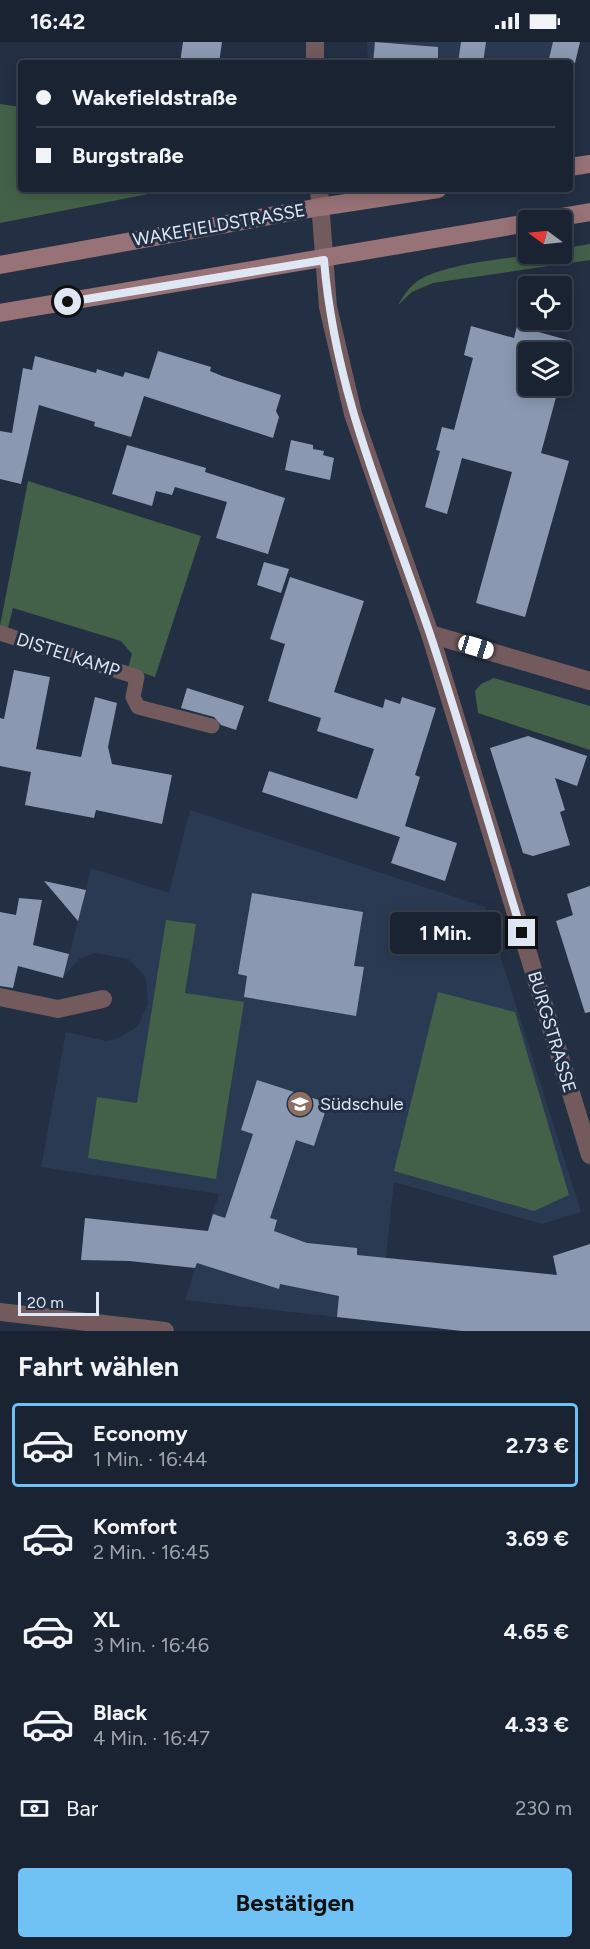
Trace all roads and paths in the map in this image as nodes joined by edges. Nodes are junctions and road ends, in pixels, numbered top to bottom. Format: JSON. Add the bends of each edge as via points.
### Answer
{"nodes":[{"id":1,"x":315,"y":42,"type":"edge"},
{"id":2,"x":315,"y":60,"type":"edge"},
{"id":3,"x":590,"y":164,"type":"edge"},
{"id":4,"x":573,"y":167,"type":"edge"},
{"id":5,"x":399,"y":192,"type":"edge"},
{"id":6,"x":320,"y":198,"type":"edge"},
{"id":7,"x":590,"y":212,"type":"edge"},
{"id":8,"x":572,"y":215,"type":"edge"},
{"id":9,"x":518,"y":225,"type":"edge"},
{"id":10,"x":324,"y":260,"type":"junction"},
{"id":11,"x":0,"y":266,"type":"edge"},
{"id":12,"x":0,"y":314,"type":"edge"},
{"id":13,"x":0,"y":633,"type":"edge"},
{"id":14,"x":430,"y":634,"type":"junction"},
{"id":15,"x":590,"y":681,"type":"edge"},
{"id":16,"x":212,"y":726,"type":"dead end"},
{"id":17,"x":0,"y":997,"type":"edge"},
{"id":18,"x":103,"y":999,"type":"dead end"},
{"id":19,"x":590,"y":1155,"type":"edge"},
{"id":20,"x":0,"y":1312,"type":"edge"},
{"id":21,"x":165,"y":1331,"type":"edge"}],
"edges":[{"from":1,"to":2,"type":"street"},
{"from":3,"to":4,"type":"main road"},
{"from":5,"to":6,"type":"main road","name":"WAKEFIELDSTRASSE"},
{"from":6,"to":10,"type":"street","name":"BURGSTRASSE"},
{"from":6,"to":11,"type":"main road","name":"WAKEFIELDSTRASSE"},
{"from":7,"to":8,"type":"main road"},
{"from":9,"to":10,"type":"main road"},
{"from":10,"to":12,"type":"main road"},
{"from":10,"to":14,"type":"street","name":"BURGSTRASSE","via":[[331,325],[353,414]]},
{"from":13,"to":16,"type":"lane","name":"DISTELKAMP","via":[[137,678],[133,697],[138,707]]},
{"from":14,"to":15,"type":"street"},
{"from":14,"to":19,"type":"street","name":"BURGSTRASSE"},
{"from":17,"to":18,"type":"street","via":[[58,1009]]},
{"from":20,"to":21,"type":"street"}]}
